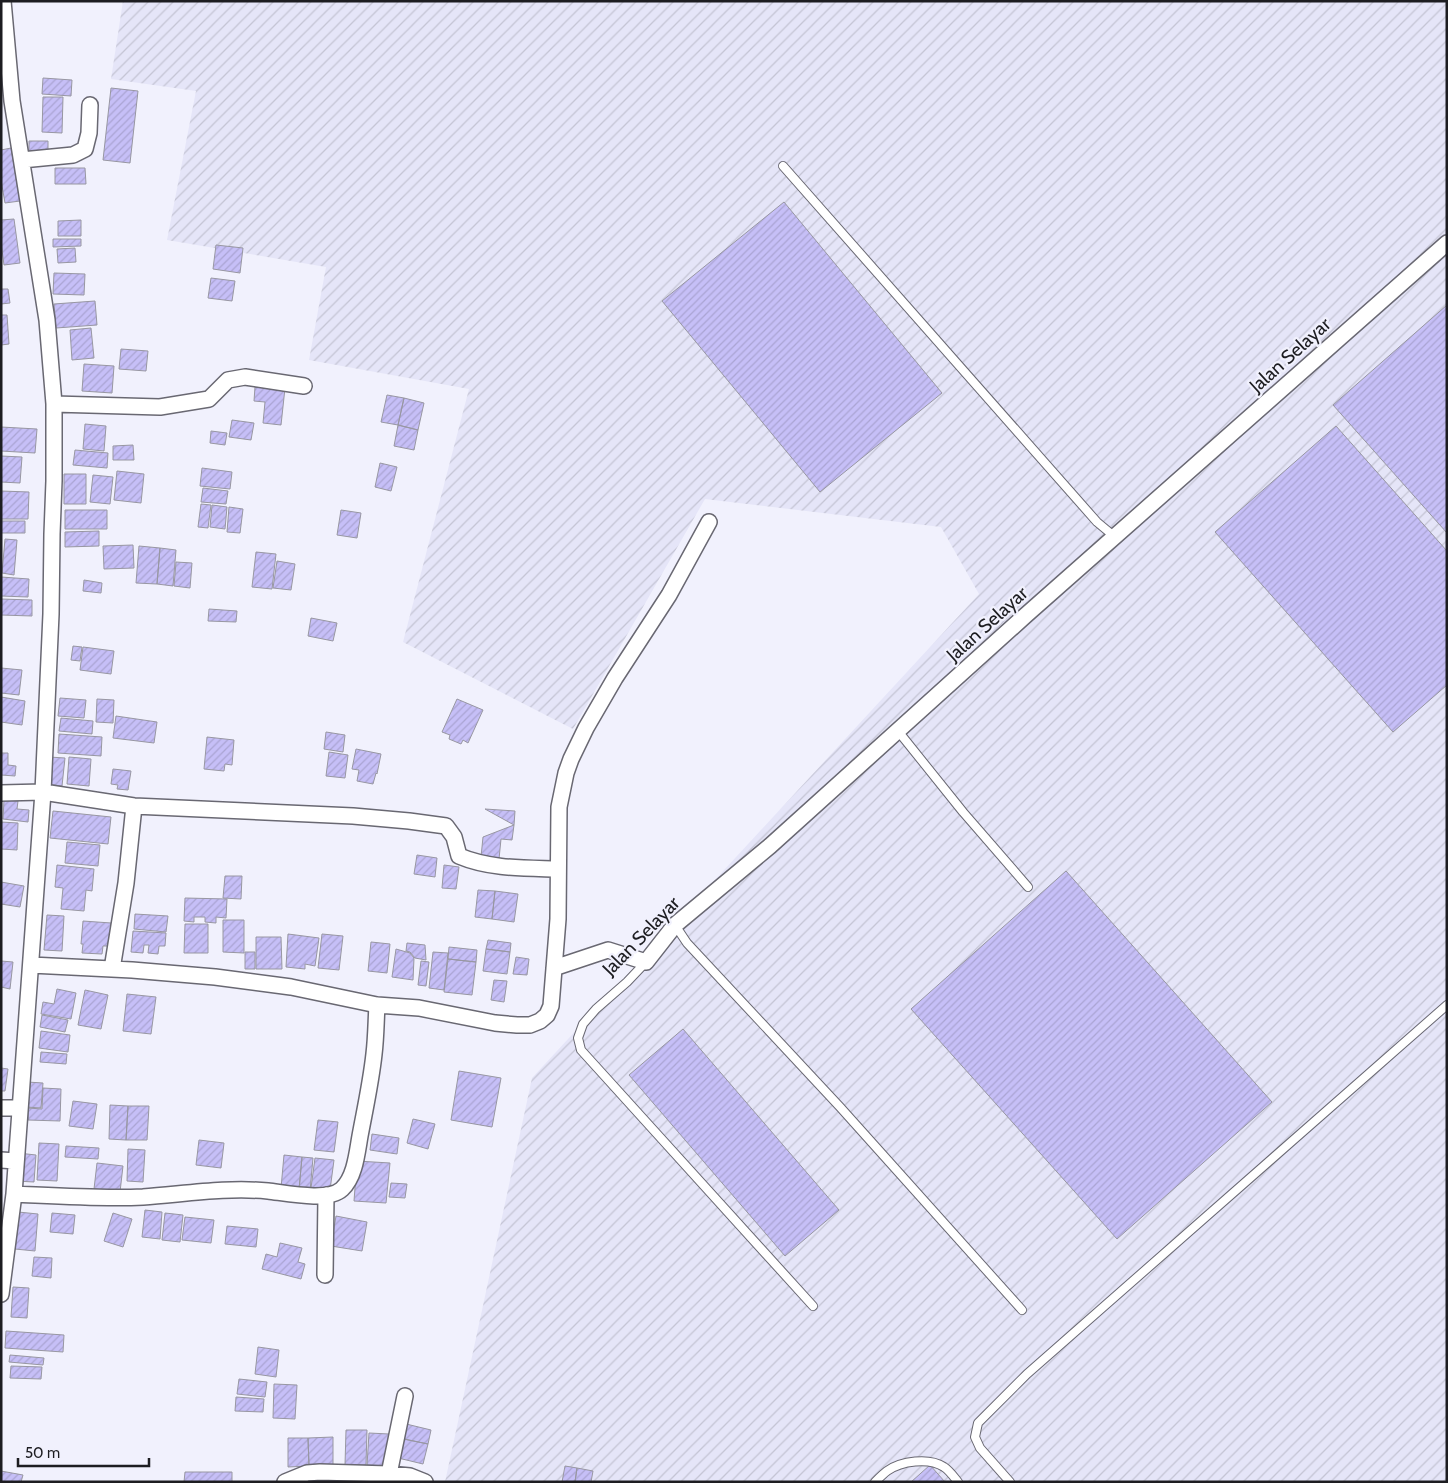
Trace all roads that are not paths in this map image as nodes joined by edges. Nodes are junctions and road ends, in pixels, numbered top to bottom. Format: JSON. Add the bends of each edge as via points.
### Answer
{"nodes":[{"id":1,"x":3,"y":1,"type":"edge"},
{"id":2,"x":90,"y":105,"type":"dead end"},
{"id":3,"x":22,"y":160,"type":"junction"},
{"id":4,"x":783,"y":166,"type":"dead end"},
{"id":5,"x":1447,"y":242,"type":"edge"},
{"id":6,"x":304,"y":386,"type":"dead end"},
{"id":7,"x":54,"y":404,"type":"junction"},
{"id":8,"x":709,"y":522,"type":"dead end"},
{"id":9,"x":1115,"y":537,"type":"junction"},
{"id":10,"x":898,"y":731,"type":"junction"},
{"id":11,"x":43,"y":792,"type":"junction"},
{"id":12,"x":1,"y":793,"type":"edge"},
{"id":13,"x":134,"y":806,"type":"junction"},
{"id":14,"x":557,"y":869,"type":"junction"},
{"id":15,"x":1028,"y":887,"type":"dead end"},
{"id":16,"x":675,"y":925,"type":"junction"},
{"id":17,"x":646,"y":962,"type":"junction"},
{"id":18,"x":31,"y":965,"type":"junction"},
{"id":19,"x":554,"y":968,"type":"junction"},
{"id":20,"x":112,"y":969,"type":"junction"},
{"id":21,"x":377,"y":1005,"type":"junction"},
{"id":22,"x":1447,"y":1005,"type":"edge"},
{"id":23,"x":1,"y":1108,"type":"edge"},
{"id":24,"x":20,"y":1108,"type":"junction"},
{"id":25,"x":9,"y":1160,"type":"edge"},
{"id":26,"x":14,"y":1194,"type":"junction"},
{"id":27,"x":326,"y":1195,"type":"junction"},
{"id":28,"x":325,"y":1275,"type":"dead end"},
{"id":29,"x":1,"y":1294,"type":"edge"},
{"id":30,"x":813,"y":1306,"type":"dead end"},
{"id":31,"x":1022,"y":1310,"type":"dead end"},
{"id":32,"x":405,"y":1396,"type":"dead end"},
{"id":33,"x":389,"y":1474,"type":"junction"},
{"id":34,"x":285,"y":1482,"type":"edge"},
{"id":35,"x":425,"y":1482,"type":"edge"},
{"id":36,"x":875,"y":1482,"type":"edge"},
{"id":37,"x":958,"y":1482,"type":"edge"},
{"id":38,"x":1010,"y":1482,"type":"edge"}],
"edges":[{"from":1,"to":3,"type":"street","via":[[12,101]]},
{"from":2,"to":3,"type":"street","via":[[85,149],[73,155]]},
{"from":3,"to":7,"type":"street","via":[[48,320]]},
{"from":4,"to":9,"type":"lane","via":[[1097,522]]},
{"from":5,"to":9,"type":"street","name":"Jalan Selayar"},
{"from":6,"to":7,"type":"street","via":[[245,377],[228,380],[208,398],[160,407]]},
{"from":7,"to":11,"type":"street","via":[[51,614]]},
{"from":8,"to":14,"type":"street","via":[[669,595],[615,678],[571,759],[559,807]]},
{"from":9,"to":10,"type":"street","name":"Jalan Selayar"},
{"from":10,"to":15,"type":"lane"},
{"from":10,"to":16,"type":"street","name":"Jalan Selayar","via":[[770,846]]},
{"from":11,"to":12,"type":"street"},
{"from":11,"to":13,"type":"street"},
{"from":11,"to":18,"type":"street"},
{"from":13,"to":14,"type":"street","via":[[353,816],[446,826],[454,837],[459,856],[473,862]]},
{"from":13,"to":20,"type":"street"},
{"from":14,"to":19,"type":"street","via":[[558,919]]},
{"from":16,"to":17,"type":"street","name":"Jalan Selayar"},
{"from":16,"to":31,"type":"lane","via":[[687,943]]},
{"from":17,"to":19,"type":"street","via":[[608,950]]},
{"from":17,"to":30,"type":"lane","name":"Jalan Selayar","via":[[583,1024],[578,1038],[582,1050]]},
{"from":18,"to":20,"type":"street"},
{"from":18,"to":24,"type":"street"},
{"from":19,"to":21,"type":"street","via":[[551,1006],[540,1021],[530,1024],[495,1023],[420,1008]]},
{"from":20,"to":21,"type":"street","via":[[291,987]]},
{"from":21,"to":27,"type":"street","via":[[368,1094],[352,1172],[340,1191]]},
{"from":22,"to":38,"type":"lane","via":[[1027,1374],[978,1423],[975,1437],[980,1448]]},
{"from":23,"to":24,"type":"street"},
{"from":24,"to":25,"type":"street"},
{"from":25,"to":26,"type":"street"},
{"from":26,"to":27,"type":"street","via":[[142,1197],[258,1190]]},
{"from":26,"to":29,"type":"street"},
{"from":27,"to":28,"type":"street"},
{"from":32,"to":33,"type":"street"},
{"from":33,"to":34,"type":"street","via":[[307,1473]]},
{"from":33,"to":35,"type":"street","via":[[410,1476]]},
{"from":36,"to":37,"type":"lane","via":[[888,1470],[920,1461],[945,1467]]}]}
